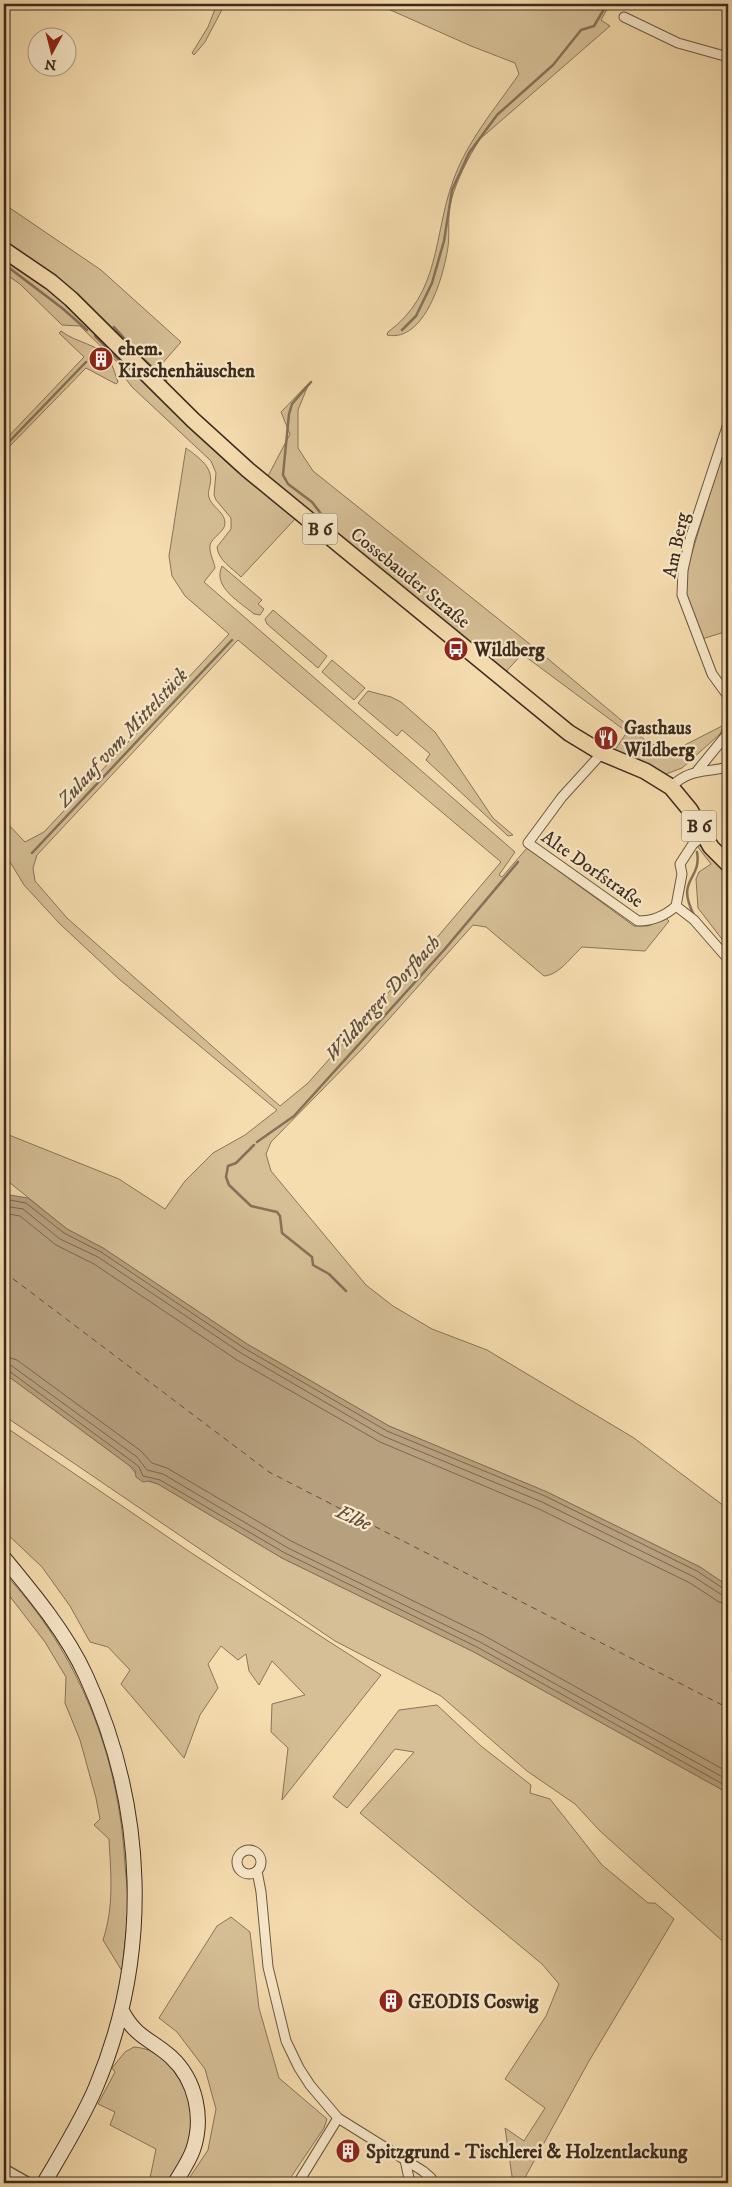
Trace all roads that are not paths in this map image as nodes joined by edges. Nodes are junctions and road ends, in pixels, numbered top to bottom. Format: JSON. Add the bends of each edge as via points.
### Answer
{"nodes":[{"id":1,"x":624,"y":17,"type":"dead end"},
{"id":2,"x":728,"y":56,"type":"edge"},
{"id":3,"x":4,"y":250,"type":"edge"},
{"id":4,"x":728,"y":424,"type":"edge"},
{"id":5,"x":728,"y":696,"type":"edge"},
{"id":6,"x":728,"y":733,"type":"edge"},
{"id":7,"x":602,"y":753,"type":"junction"},
{"id":8,"x":728,"y":767,"type":"edge"},
{"id":9,"x":697,"y":771,"type":"junction"},
{"id":10,"x":671,"y":787,"type":"junction"},
{"id":11,"x":704,"y":836,"type":"junction"},
{"id":12,"x":728,"y":864,"type":"edge"},
{"id":13,"x":676,"y":906,"type":"junction"},
{"id":14,"x":728,"y":959,"type":"edge"},
{"id":15,"x":4,"y":1558,"type":"edge"},
{"id":16,"x":257,"y":1871,"type":"dead end"},
{"id":17,"x":122,"y":2011,"type":"junction"},
{"id":18,"x":338,"y":2118,"type":"junction"},
{"id":19,"x":405,"y":2160,"type":"junction"},
{"id":20,"x":4,"y":2170,"type":"edge"},
{"id":21,"x":27,"y":2183,"type":"edge"},
{"id":22,"x":44,"y":2183,"type":"edge"},
{"id":23,"x":175,"y":2183,"type":"edge"},
{"id":24,"x":298,"y":2183,"type":"edge"},
{"id":25,"x":410,"y":2183,"type":"edge"},
{"id":26,"x":431,"y":2183,"type":"edge"}],
"edges":[{"from":1,"to":2,"type":"street","via":[[678,43]]},
{"from":3,"to":7,"type":"main road","name":"Cossebauder Straße","number":"B 6","via":[[71,299],[248,470],[569,733]]},
{"from":4,"to":5,"type":"street","name":"Am Berg","via":[[690,539],[683,570],[682,595],[712,674]]},
{"from":6,"to":9,"type":"street"},
{"from":7,"to":10,"type":"main road","name":"Cossebauder Straße","number":"B 6","via":[[645,771]]},
{"from":7,"to":13,"type":"street","name":"Alte Dorfstraße","via":[[562,797],[528,843],[638,921],[652,921]]},
{"from":8,"to":9,"type":"street"},
{"from":9,"to":10,"type":"street","via":[[680,778]]},
{"from":10,"to":11,"type":"main road","name":"Cossebauder Straße","number":"B 6","via":[[690,810]]},
{"from":11,"to":12,"type":"main road","name":"Cossebauder Straße","number":"B 6"},
{"from":11,"to":13,"type":"street","via":[[693,844],[680,864],[682,874]]},
{"from":13,"to":14,"type":"street","via":[[694,920]]},
{"from":15,"to":17,"type":"main road","via":[[52,1619],[86,1674],[108,1729],[125,1790],[135,1852],[136,1906]]},
{"from":16,"to":18,"type":"street","via":[[268,1967],[286,2041],[306,2080]]},
{"from":17,"to":22,"type":"main road","via":[[95,2088]]},
{"from":17,"to":23,"type":"main road","via":[[129,2025],[161,2049],[182,2070],[191,2086],[198,2125],[193,2150]]},
{"from":18,"to":19,"type":"street"},
{"from":18,"to":24,"type":"street"},
{"from":19,"to":25,"type":"street"},
{"from":19,"to":26,"type":"street","via":[[431,2178]]},
{"from":20,"to":21,"type":"street"}]}
